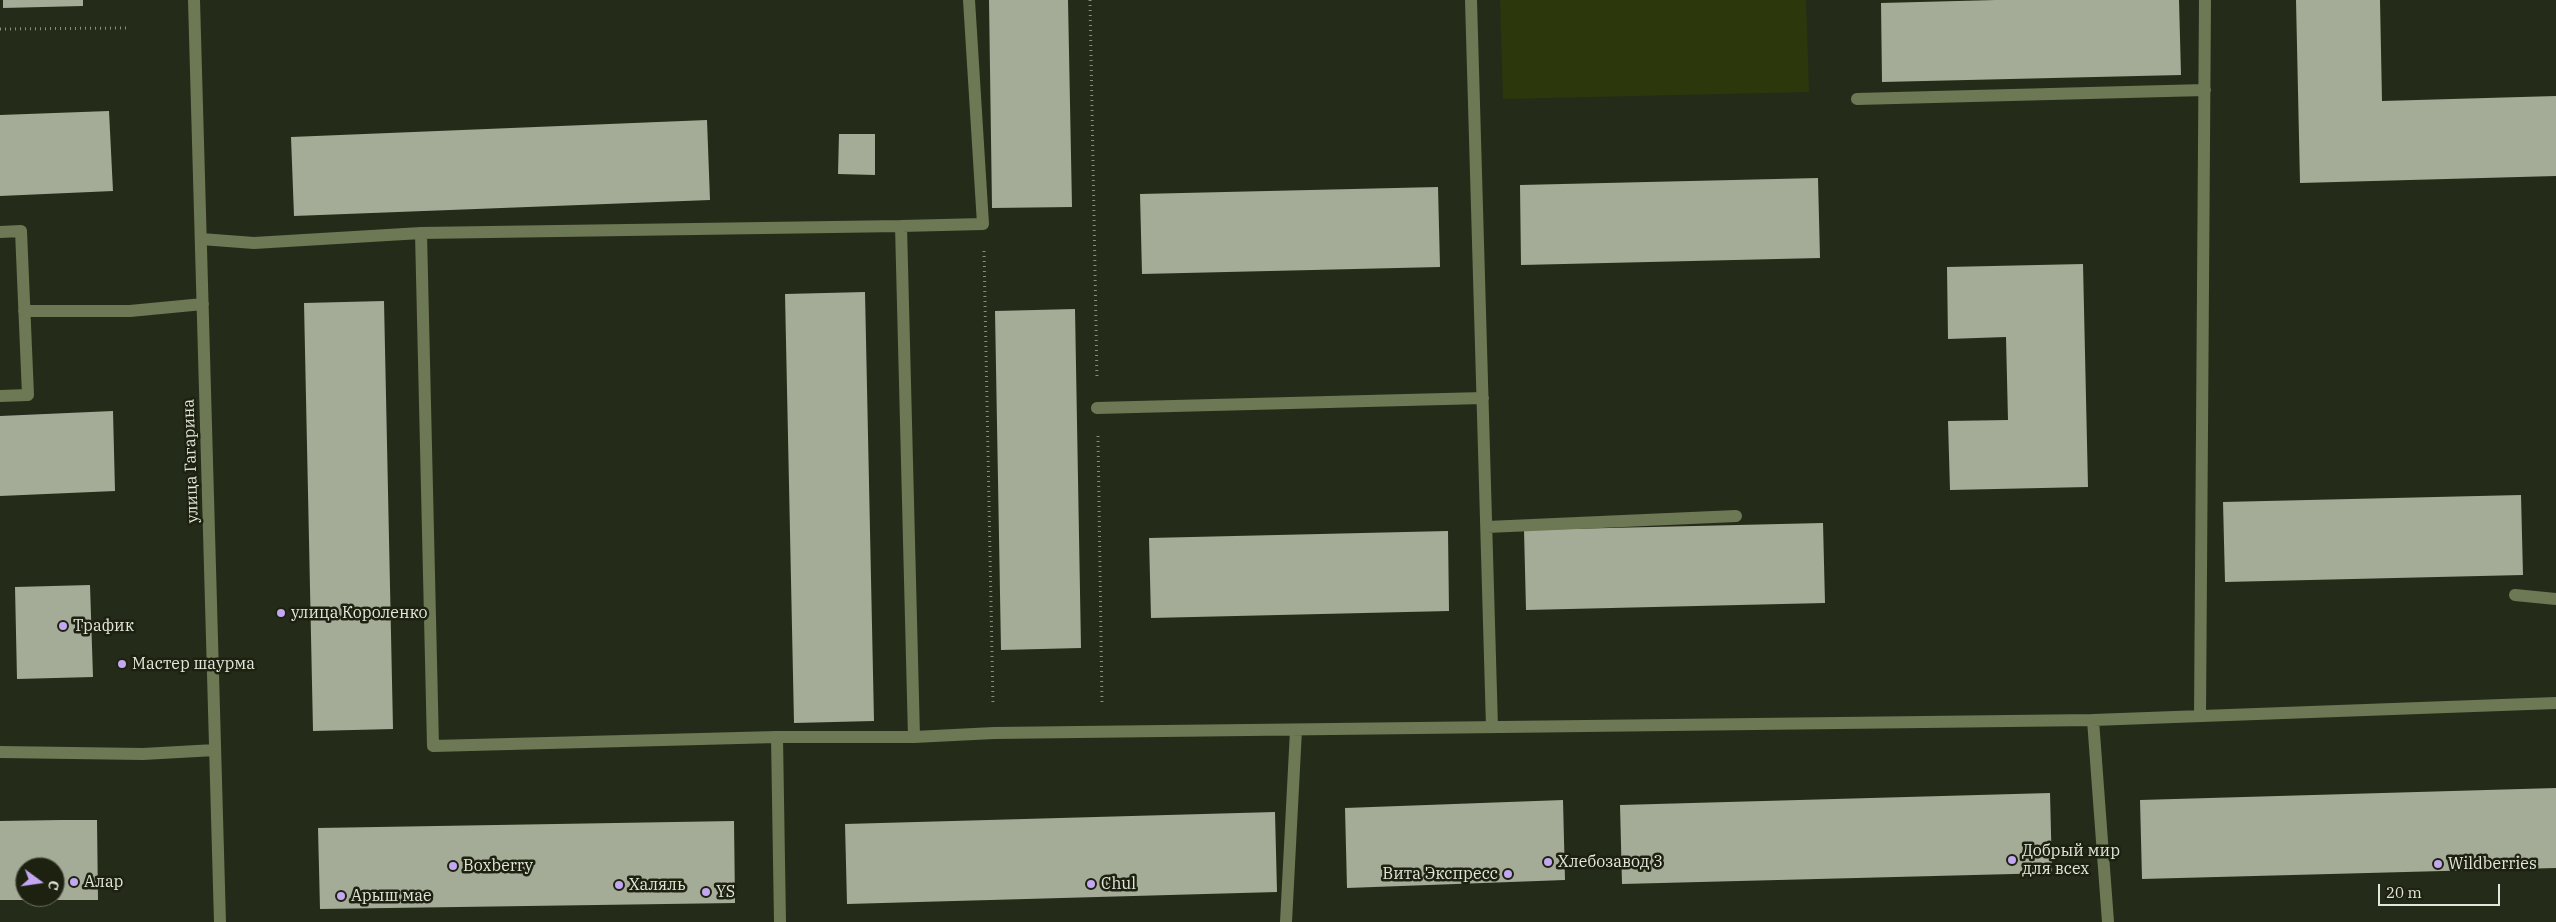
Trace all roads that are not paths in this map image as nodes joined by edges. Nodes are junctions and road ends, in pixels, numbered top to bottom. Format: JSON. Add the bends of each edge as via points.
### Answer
{"nodes":[{"id":1,"x":194,"y":0,"type":"edge"},
{"id":2,"x":969,"y":0,"type":"edge"},
{"id":3,"x":1471,"y":0,"type":"edge"},
{"id":4,"x":2206,"y":0,"type":"edge"},
{"id":5,"x":2205,"y":90,"type":"junction"},
{"id":6,"x":1857,"y":99,"type":"dead end"},
{"id":7,"x":901,"y":226,"type":"junction"},
{"id":8,"x":0,"y":232,"type":"edge"},
{"id":9,"x":421,"y":233,"type":"junction"},
{"id":10,"x":201,"y":239,"type":"junction"},
{"id":11,"x":203,"y":304,"type":"junction"},
{"id":12,"x":24,"y":311,"type":"junction"},
{"id":13,"x":0,"y":396,"type":"edge"},
{"id":14,"x":1483,"y":398,"type":"junction"},
{"id":15,"x":1097,"y":408,"type":"road end"},
{"id":16,"x":1736,"y":516,"type":"dead end"},
{"id":17,"x":1486,"y":527,"type":"junction"},
{"id":18,"x":2515,"y":595,"type":"dead end"},
{"id":19,"x":2556,"y":599,"type":"edge"},
{"id":20,"x":2556,"y":703,"type":"edge"},
{"id":21,"x":2200,"y":716,"type":"junction"},
{"id":22,"x":2093,"y":720,"type":"junction"},
{"id":23,"x":1492,"y":727,"type":"junction"},
{"id":24,"x":1296,"y":730,"type":"junction"},
{"id":25,"x":914,"y":737,"type":"junction"},
{"id":26,"x":777,"y":738,"type":"junction"},
{"id":27,"x":215,"y":750,"type":"junction"},
{"id":28,"x":0,"y":752,"type":"edge"},
{"id":29,"x":220,"y":922,"type":"edge"},
{"id":30,"x":780,"y":922,"type":"edge"},
{"id":31,"x":1286,"y":922,"type":"edge"},
{"id":32,"x":2108,"y":922,"type":"edge"}],
"edges":[{"from":1,"to":10,"type":"street","name":"улица Гагарина"},
{"from":2,"to":7,"type":"street","via":[[983,224]]},
{"from":3,"to":14,"type":"street"},
{"from":4,"to":5,"type":"street"},
{"from":5,"to":6,"type":"street"},
{"from":5,"to":21,"type":"street"},
{"from":7,"to":9,"type":"street"},
{"from":7,"to":25,"type":"street"},
{"from":8,"to":12,"type":"street","via":[[21,231]]},
{"from":9,"to":10,"type":"street","via":[[254,243]]},
{"from":9,"to":26,"type":"street","via":[[433,746]]},
{"from":10,"to":11,"type":"street","name":"улица Гагарина"},
{"from":11,"to":12,"type":"street","via":[[130,311]]},
{"from":11,"to":27,"type":"street","name":"улица Гагарина"},
{"from":12,"to":13,"type":"street","via":[[28,395]]},
{"from":14,"to":15,"type":"street"},
{"from":14,"to":17,"type":"street"},
{"from":16,"to":17,"type":"street"},
{"from":17,"to":23,"type":"street"},
{"from":18,"to":19,"type":"street"},
{"from":20,"to":21,"type":"street"},
{"from":21,"to":22,"type":"street"},
{"from":22,"to":23,"type":"street"},
{"from":22,"to":32,"type":"street"},
{"from":23,"to":24,"type":"street"},
{"from":24,"to":25,"type":"street","via":[[1102,731]]},
{"from":24,"to":31,"type":"street"},
{"from":25,"to":26,"type":"street"},
{"from":26,"to":30,"type":"street"},
{"from":27,"to":28,"type":"street","via":[[143,754]]},
{"from":27,"to":29,"type":"street","name":"улица Гагарина"}]}
